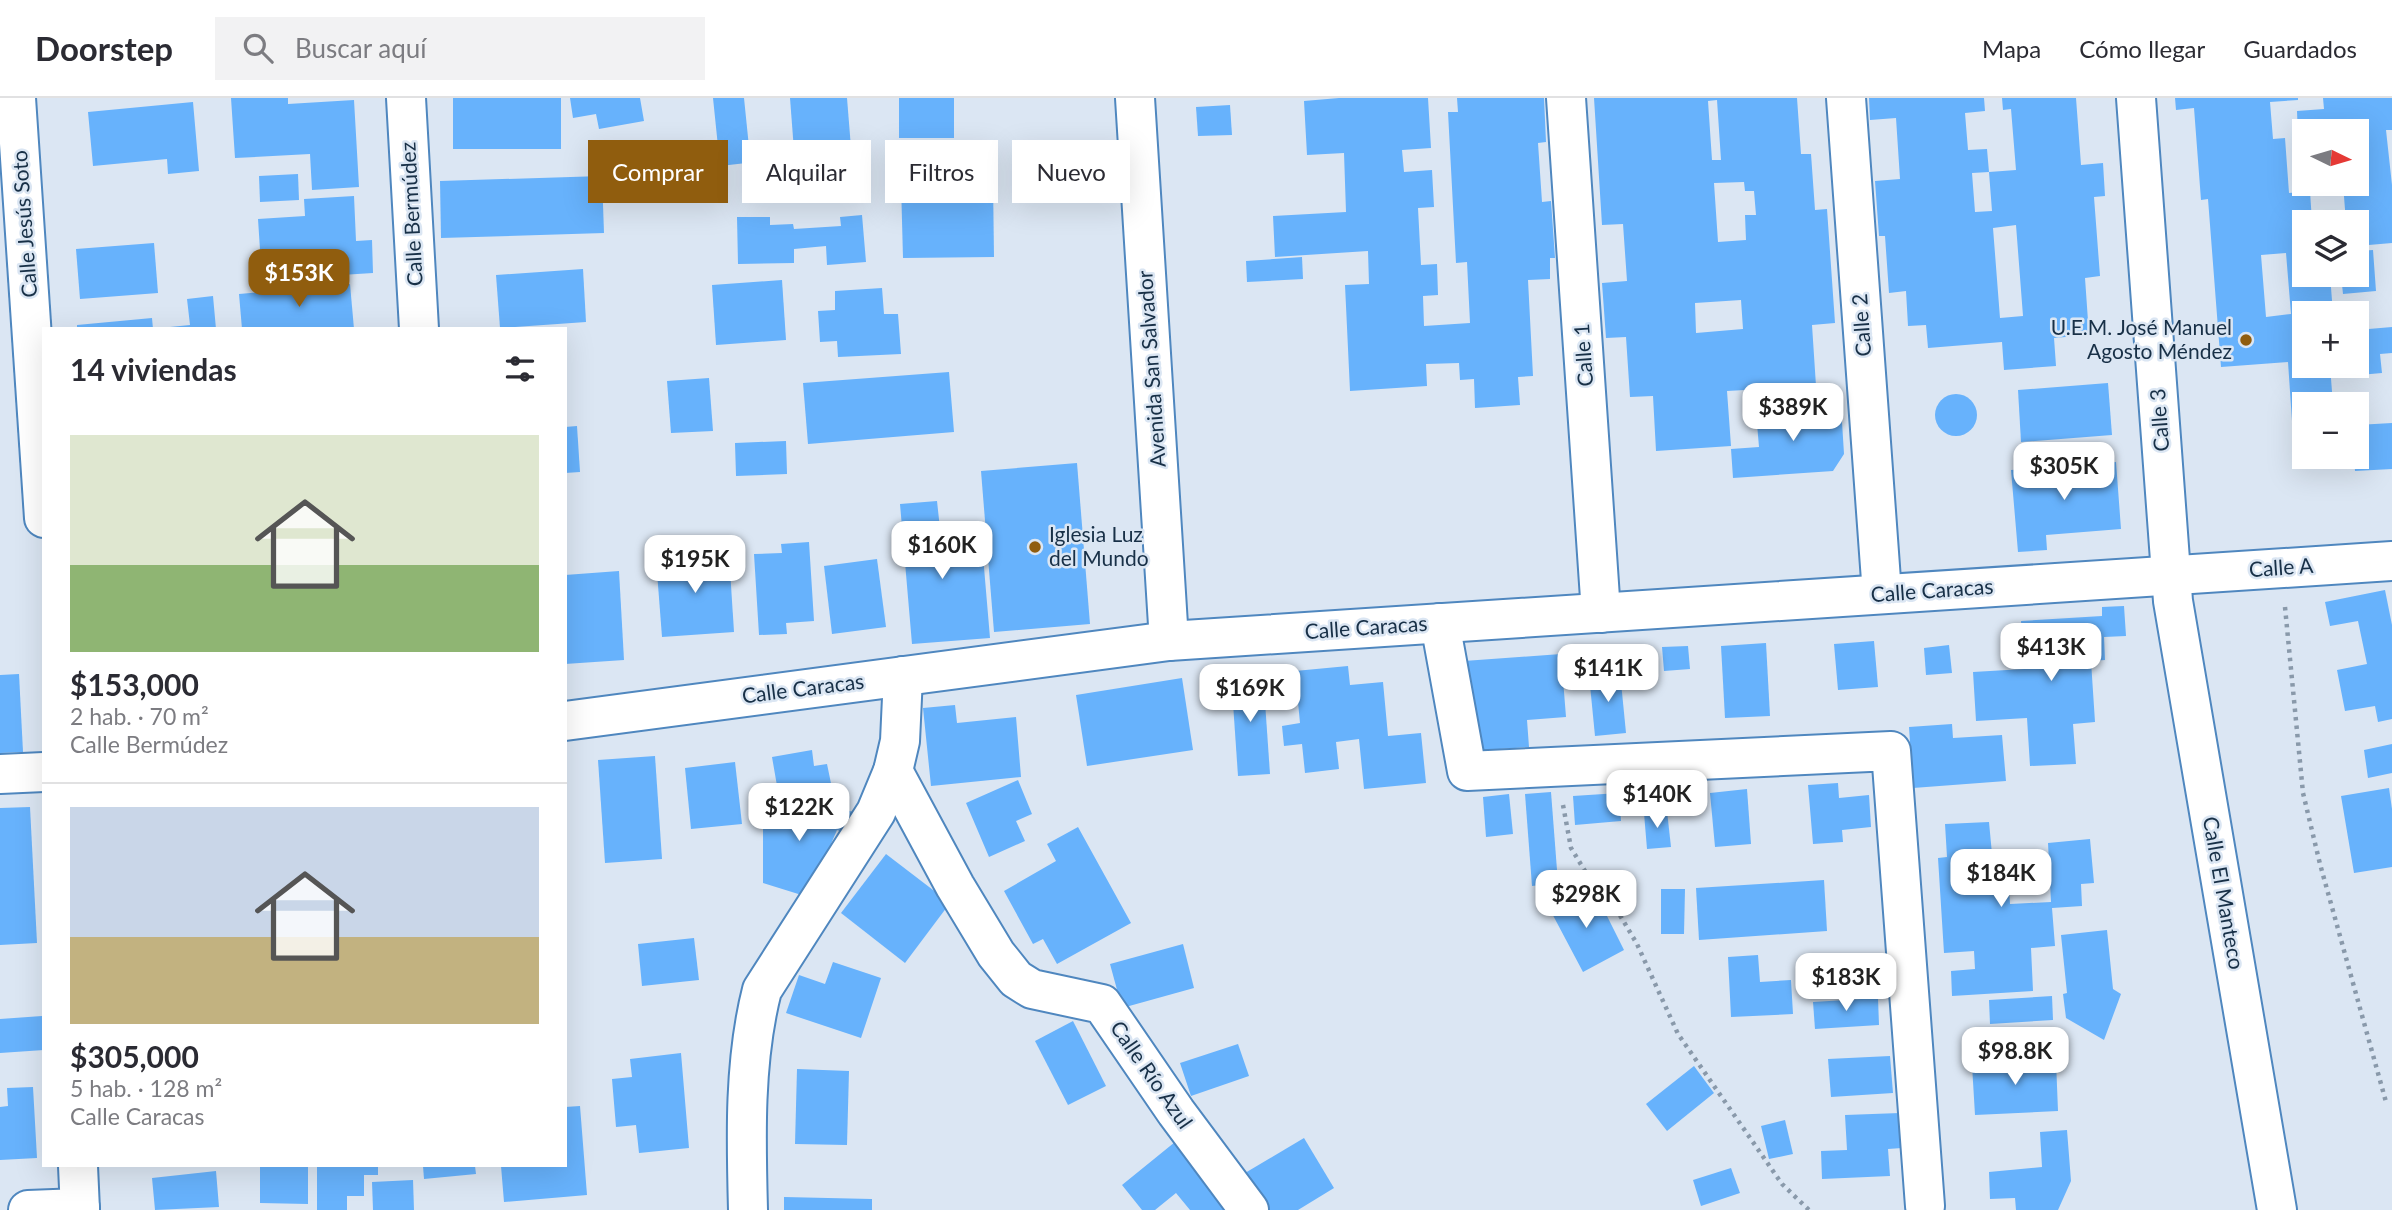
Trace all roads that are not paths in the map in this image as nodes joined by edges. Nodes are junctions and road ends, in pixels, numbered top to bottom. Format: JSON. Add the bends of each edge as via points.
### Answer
{"nodes":[{"id":1,"x":16,"y":98,"type":"edge"},
{"id":2,"x":406,"y":98,"type":"edge"},
{"id":3,"x":1135,"y":98,"type":"edge"},
{"id":4,"x":1566,"y":98,"type":"edge"},
{"id":5,"x":1846,"y":98,"type":"edge"},
{"id":6,"x":2136,"y":98,"type":"edge"},
{"id":7,"x":419,"y":327,"type":"edge"},
{"id":8,"x":42,"y":488,"type":"edge"},
{"id":9,"x":2392,"y":561,"type":"edge"},
{"id":10,"x":2171,"y":575,"type":"junction"},
{"id":11,"x":1882,"y":594,"type":"junction"},
{"id":12,"x":1601,"y":613,"type":"junction"},
{"id":13,"x":1440,"y":623,"type":"junction"},
{"id":14,"x":1169,"y":641,"type":"junction"},
{"id":15,"x":903,"y":676,"type":"junction"},
{"id":16,"x":567,"y":721,"type":"edge"},
{"id":17,"x":893,"y":771,"type":"junction"},
{"id":18,"x":42,"y":772,"type":"edge"},
{"id":19,"x":0,"y":775,"type":"edge"},
{"id":20,"x":78,"y":1167,"type":"edge"},
{"id":21,"x":1925,"y":1206,"type":"dead end"},
{"id":22,"x":80,"y":1209,"type":"edge"},
{"id":23,"x":29,"y":1210,"type":"edge"},
{"id":24,"x":748,"y":1210,"type":"edge"},
{"id":25,"x":1249,"y":1210,"type":"edge"},
{"id":26,"x":2277,"y":1210,"type":"edge"}],
"edges":[{"from":1,"to":8,"type":"street","name":"Calle Jesús Soto"},
{"from":2,"to":7,"type":"street","name":"Calle Bermúdez"},
{"from":3,"to":14,"type":"street","name":"Avenida San Salvador"},
{"from":4,"to":12,"type":"street","name":"Calle 1"},
{"from":5,"to":11,"type":"street","name":"Calle 2"},
{"from":6,"to":10,"type":"street","name":"Calle 3"},
{"from":9,"to":10,"type":"street","name":"Calle A"},
{"from":10,"to":11,"type":"street","name":"Calle Caracas"},
{"from":10,"to":26,"type":"street","name":"Calle El Manteco"},
{"from":11,"to":12,"type":"street","name":"Calle Caracas"},
{"from":12,"to":13,"type":"street","name":"Calle Caracas"},
{"from":13,"to":14,"type":"street","name":"Calle Caracas"},
{"from":13,"to":21,"type":"street","via":[[1467,771],[1891,751]]},
{"from":14,"to":15,"type":"street","name":"Calle Caracas"},
{"from":15,"to":16,"type":"street","name":"Calle Caracas"},
{"from":15,"to":17,"type":"street","via":[[900,741]]},
{"from":17,"to":24,"type":"street","via":[[876,812],[762,990],[751,1054]]},
{"from":17,"to":25,"type":"street","name":"Calle Río Azul","via":[[955,886],[1016,979],[1032,989],[1102,1004]]},
{"from":18,"to":19,"type":"street"},
{"from":20,"to":22,"type":"street"},
{"from":22,"to":23,"type":"street"}]}
